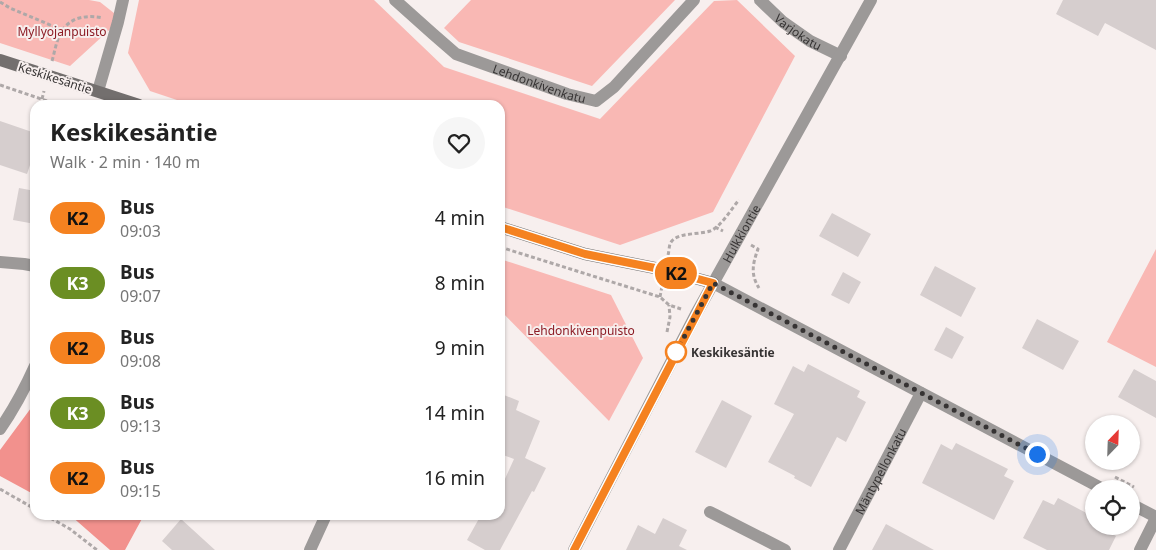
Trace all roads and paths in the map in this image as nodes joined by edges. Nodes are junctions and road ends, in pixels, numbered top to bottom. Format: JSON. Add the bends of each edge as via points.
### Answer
{"nodes":[{"id":1,"x":123,"y":0,"type":"edge"},
{"id":2,"x":395,"y":0,"type":"edge"},
{"id":3,"x":694,"y":0,"type":"edge"},
{"id":4,"x":760,"y":0,"type":"edge"},
{"id":5,"x":871,"y":0,"type":"edge"},
{"id":6,"x":0,"y":2,"type":"edge"},
{"id":7,"x":118,"y":22,"type":"junction"},
{"id":8,"x":62,"y":30,"type":"junction"},
{"id":9,"x":840,"y":56,"type":"junction"},
{"id":10,"x":0,"y":60,"type":"edge"},
{"id":11,"x":48,"y":76,"type":"junction"},
{"id":12,"x":0,"y":85,"type":"edge"},
{"id":13,"x":98,"y":91,"type":"junction"},
{"id":14,"x":42,"y":99,"type":"junction"},
{"id":15,"x":45,"y":100,"type":"edge"},
{"id":16,"x":124,"y":100,"type":"edge"},
{"id":17,"x":740,"y":198,"type":"dead end"},
{"id":18,"x":715,"y":227,"type":"junction"},
{"id":19,"x":505,"y":229,"type":"edge"},
{"id":20,"x":738,"y":238,"type":"junction"},
{"id":21,"x":670,"y":243,"type":"dead end"},
{"id":22,"x":505,"y":249,"type":"edge"},
{"id":23,"x":0,"y":262,"type":"edge"},
{"id":24,"x":30,"y":265,"type":"edge"},
{"id":25,"x":713,"y":283,"type":"junction"},
{"id":26,"x":662,"y":286,"type":"dead end"},
{"id":27,"x":761,"y":290,"type":"dead end"},
{"id":28,"x":660,"y":297,"type":"junction"},
{"id":29,"x":696,"y":314,"type":"junction"},
{"id":30,"x":30,"y":377,"type":"edge"},
{"id":31,"x":921,"y":393,"type":"junction"},
{"id":32,"x":0,"y":429,"type":"edge"},
{"id":33,"x":1112,"y":476,"type":"dead end"},
{"id":34,"x":1086,"y":480,"type":"edge"},
{"id":35,"x":1119,"y":480,"type":"edge"},
{"id":36,"x":0,"y":488,"type":"edge"},
{"id":37,"x":30,"y":506,"type":"edge"},
{"id":38,"x":1140,"y":509,"type":"edge"},
{"id":39,"x":710,"y":512,"type":"dead end"},
{"id":40,"x":1156,"y":517,"type":"edge"},
{"id":41,"x":54,"y":520,"type":"edge"},
{"id":42,"x":324,"y":520,"type":"edge"},
{"id":43,"x":97,"y":550,"type":"edge"},
{"id":44,"x":310,"y":550,"type":"edge"},
{"id":45,"x":574,"y":550,"type":"edge"},
{"id":46,"x":785,"y":550,"type":"edge"},
{"id":47,"x":839,"y":550,"type":"edge"},
{"id":48,"x":1140,"y":550,"type":"edge"}],
"edges":[{"from":1,"to":7,"type":"street"},
{"from":2,"to":3,"type":"street","name":"Lehdonkivenkatu","via":[[456,54],[567,94],[596,101],[614,87]]},
{"from":4,"to":9,"type":"street","name":"Varjokatu","via":[[810,41]]},
{"from":5,"to":9,"type":"street","name":"Hulkkiontie"},
{"from":6,"to":8,"type":"path"},
{"from":7,"to":8,"type":"path","via":[[93,16],[79,18]]},
{"from":7,"to":13,"type":"street"},
{"from":8,"to":11,"type":"path"},
{"from":9,"to":20,"type":"street","name":"Hulkkiontie"},
{"from":10,"to":11,"type":"street","name":"Keskikesäntie"},
{"from":11,"to":13,"type":"street","name":"Keskikesäntie"},
{"from":11,"to":14,"type":"path"},
{"from":12,"to":14,"type":"path"},
{"from":13,"to":16,"type":"street","name":"Keskikesäntie"},
{"from":14,"to":15,"type":"path"},
{"from":17,"to":18,"type":"path"},
{"from":18,"to":20,"type":"path"},
{"from":18,"to":21,"type":"path","via":[[711,231],[681,235]]},
{"from":19,"to":25,"type":"street","via":[[585,254]]},
{"from":20,"to":25,"type":"street","name":"Hulkkiontie"},
{"from":20,"to":27,"type":"path","via":[[758,249],[753,271],[754,281]]},
{"from":22,"to":28,"type":"path"},
{"from":23,"to":24,"type":"street"},
{"from":25,"to":29,"type":"street","name":"Hulkkiontie"},
{"from":25,"to":31,"type":"street"},
{"from":26,"to":28,"type":"path"},
{"from":28,"to":29,"type":"path","via":[[669,305]]},
{"from":29,"to":45,"type":"street","name":"Hulkkiontie"},
{"from":30,"to":32,"type":"street"},
{"from":31,"to":34,"type":"street"},
{"from":31,"to":47,"type":"street","name":"Mäntypellonkatu"},
{"from":33,"to":35,"type":"path"},
{"from":36,"to":37,"type":"path"},
{"from":38,"to":40,"type":"street"},
{"from":39,"to":46,"type":"street"},
{"from":40,"to":48,"type":"street"},
{"from":41,"to":43,"type":"path"},
{"from":42,"to":44,"type":"street"}]}
